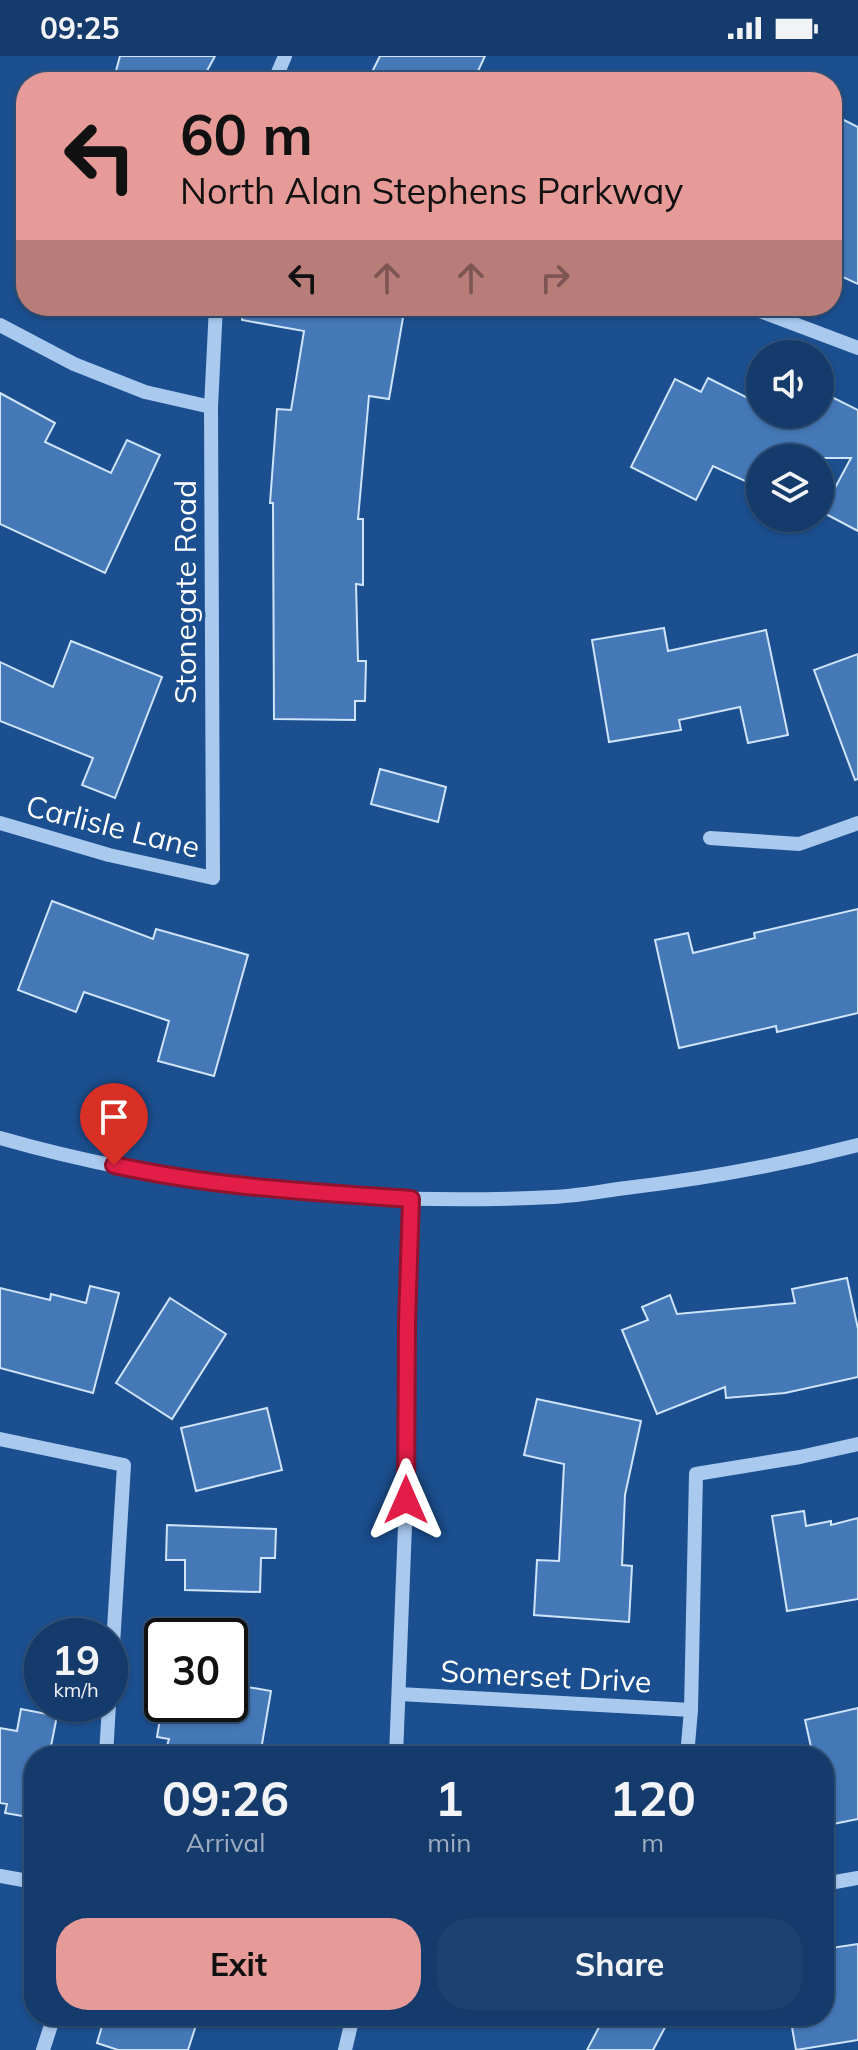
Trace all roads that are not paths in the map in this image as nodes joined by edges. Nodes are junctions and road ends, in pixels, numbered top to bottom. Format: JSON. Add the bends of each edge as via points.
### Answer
{"nodes":[{"id":1,"x":216,"y":316,"type":"edge"},
{"id":2,"x":773,"y":316,"type":"edge"},
{"id":3,"x":0,"y":325,"type":"edge"},
{"id":4,"x":858,"y":348,"type":"edge"},
{"id":5,"x":211,"y":407,"type":"junction"},
{"id":6,"x":0,"y":823,"type":"edge"},
{"id":7,"x":858,"y":823,"type":"edge"},
{"id":8,"x":710,"y":838,"type":"dead end"},
{"id":9,"x":213,"y":878,"type":"joint"},
{"id":10,"x":0,"y":1138,"type":"edge"},
{"id":11,"x":858,"y":1145,"type":"edge"},
{"id":12,"x":411,"y":1199,"type":"junction"},
{"id":13,"x":0,"y":1439,"type":"edge"},
{"id":14,"x":858,"y":1444,"type":"edge"},
{"id":15,"x":115,"y":1618,"type":"edge"},
{"id":16,"x":399,"y":1694,"type":"junction"},
{"id":17,"x":691,"y":1710,"type":"junction"},
{"id":18,"x":108,"y":1722,"type":"edge"},
{"id":19,"x":107,"y":1746,"type":"edge"},
{"id":20,"x":396,"y":1746,"type":"edge"},
{"id":21,"x":688,"y":1746,"type":"edge"},
{"id":22,"x":0,"y":1876,"type":"edge"},
{"id":23,"x":858,"y":1878,"type":"edge"},
{"id":24,"x":24,"y":1880,"type":"edge"},
{"id":25,"x":834,"y":1882,"type":"edge"},
{"id":26,"x":51,"y":2026,"type":"edge"},
{"id":27,"x":351,"y":2026,"type":"edge"},
{"id":28,"x":43,"y":2050,"type":"edge"},
{"id":29,"x":345,"y":2050,"type":"edge"}],
"edges":[{"from":1,"to":5,"type":"street","name":"Stonegate Road"},
{"from":2,"to":4,"type":"street"},
{"from":3,"to":5,"type":"street","via":[[74,364],[145,392]]},
{"from":5,"to":9,"type":"street","name":"Stonegate Road"},
{"from":6,"to":9,"type":"street","name":"Carlisle Lane"},
{"from":7,"to":8,"type":"street","via":[[799,844]]},
{"from":10,"to":12,"type":"street","via":[[144,1172],[280,1191]]},
{"from":11,"to":12,"type":"street","via":[[781,1165],[570,1195]]},
{"from":12,"to":16,"type":"street"},
{"from":13,"to":15,"type":"street","via":[[124,1465]]},
{"from":14,"to":17,"type":"street","via":[[696,1474]]},
{"from":16,"to":17,"type":"street","name":"Somerset Drive"},
{"from":16,"to":20,"type":"street"},
{"from":17,"to":21,"type":"street"},
{"from":18,"to":19,"type":"street"},
{"from":22,"to":24,"type":"street"},
{"from":23,"to":25,"type":"street"},
{"from":26,"to":28,"type":"street"},
{"from":27,"to":29,"type":"street"}]}
